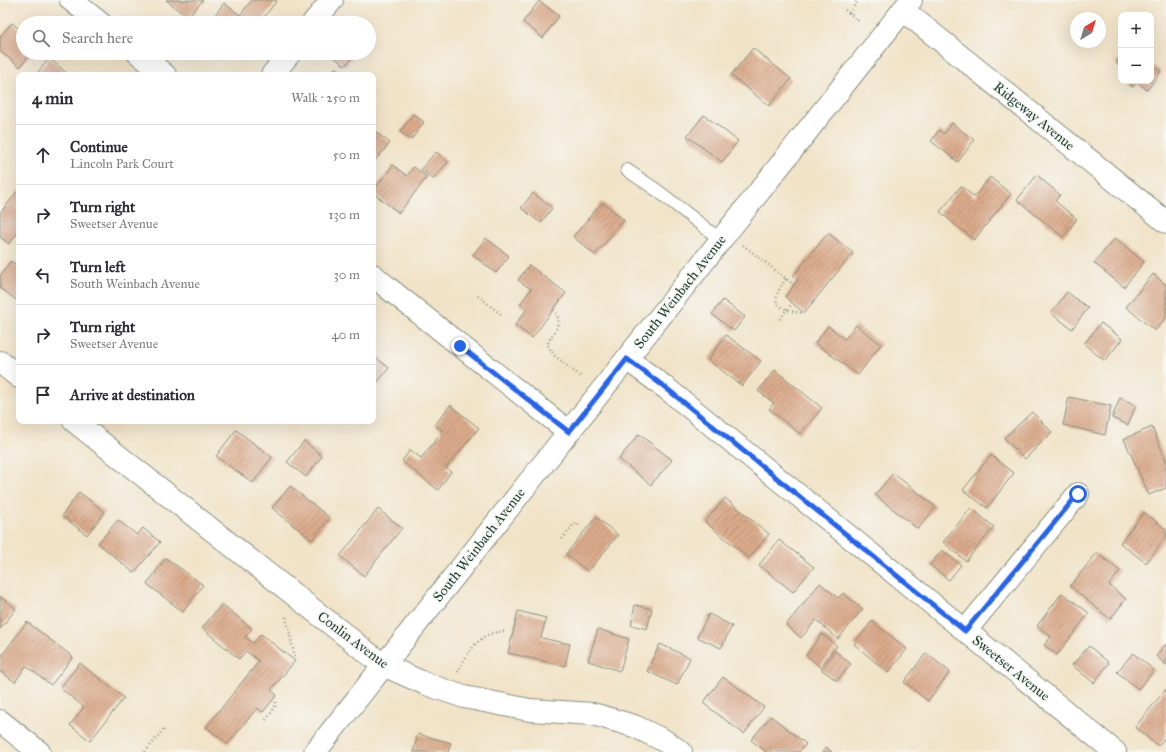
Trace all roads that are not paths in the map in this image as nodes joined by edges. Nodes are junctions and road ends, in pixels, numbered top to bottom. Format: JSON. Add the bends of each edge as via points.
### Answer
{"nodes":[{"id":1,"x":71,"y":0,"type":"edge"},
{"id":2,"x":332,"y":0,"type":"edge"},
{"id":3,"x":907,"y":5,"type":"edge"},
{"id":4,"x":91,"y":16,"type":"edge"},
{"id":5,"x":319,"y":16,"type":"edge"},
{"id":6,"x":147,"y":60,"type":"edge"},
{"id":7,"x":284,"y":60,"type":"edge"},
{"id":8,"x":161,"y":72,"type":"edge"},
{"id":9,"x":274,"y":72,"type":"edge"},
{"id":10,"x":626,"y":170,"type":"dead end"},
{"id":11,"x":1166,"y":222,"type":"edge"},
{"id":12,"x":721,"y":240,"type":"junction"},
{"id":13,"x":376,"y":278,"type":"edge"},
{"id":14,"x":627,"y":359,"type":"junction"},
{"id":15,"x":0,"y":362,"type":"edge"},
{"id":16,"x":16,"y":375,"type":"edge"},
{"id":17,"x":78,"y":424,"type":"edge"},
{"id":18,"x":569,"y":432,"type":"junction"},
{"id":19,"x":1078,"y":494,"type":"dead end"},
{"id":20,"x":965,"y":631,"type":"junction"},
{"id":21,"x":383,"y":665,"type":"junction"},
{"id":22,"x":0,"y":721,"type":"edge"},
{"id":23,"x":39,"y":752,"type":"edge"},
{"id":24,"x":315,"y":752,"type":"edge"},
{"id":25,"x":681,"y":752,"type":"edge"},
{"id":26,"x":1115,"y":752,"type":"edge"}],
"edges":[{"from":1,"to":4,"type":"street"},
{"from":2,"to":5,"type":"street"},
{"from":3,"to":11,"type":"street","name":"Ridgeway Avenue"},
{"from":3,"to":12,"type":"street","name":"South Weinbach Avenue"},
{"from":6,"to":8,"type":"street"},
{"from":7,"to":9,"type":"street"},
{"from":10,"to":12,"type":"lane","via":[[658,190]]},
{"from":12,"to":14,"type":"street","name":"South Weinbach Avenue"},
{"from":13,"to":18,"type":"street"},
{"from":14,"to":18,"type":"street","name":"South Weinbach Avenue"},
{"from":14,"to":20,"type":"street","name":"Sweetser Avenue"},
{"from":15,"to":16,"type":"street"},
{"from":17,"to":21,"type":"street","name":"Conlin Avenue"},
{"from":18,"to":21,"type":"street","name":"South Weinbach Avenue"},
{"from":19,"to":20,"type":"street"},
{"from":20,"to":26,"type":"street","name":"Sweetser Avenue"},
{"from":21,"to":24,"type":"street","name":"South Weinbach Avenue"},
{"from":21,"to":25,"type":"street","name":"Conlin Avenue","via":[[464,697],[530,710],[593,714],[627,724],[663,740]]},
{"from":22,"to":23,"type":"street"}]}
